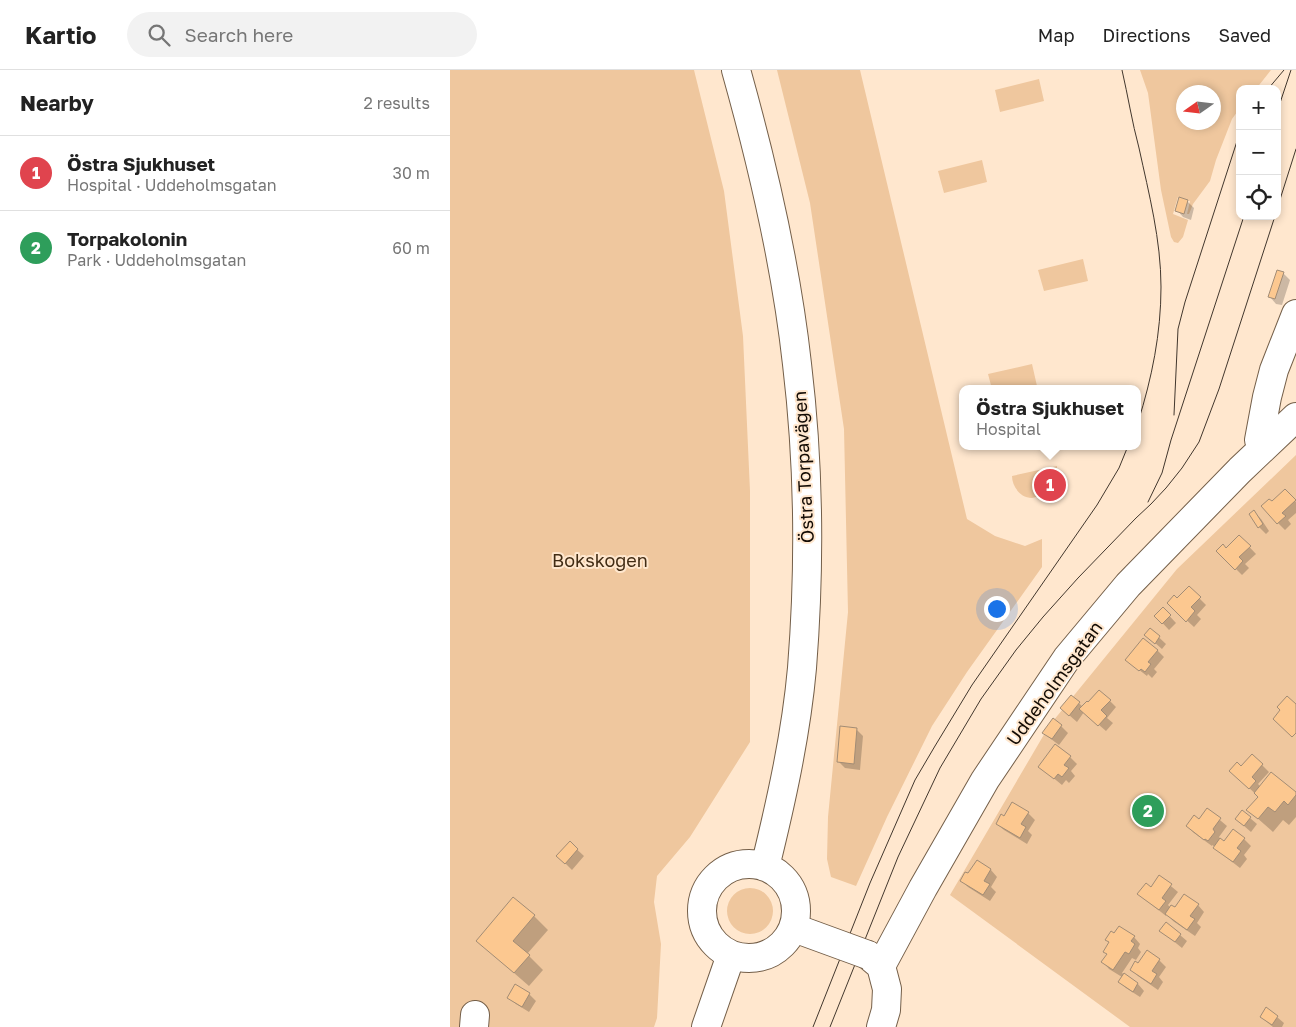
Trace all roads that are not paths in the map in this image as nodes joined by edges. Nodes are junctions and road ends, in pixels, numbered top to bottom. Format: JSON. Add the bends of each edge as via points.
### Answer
{"nodes":[{"id":1,"x":736,"y":70,"type":"edge"},
{"id":2,"x":1296,"y":314,"type":"edge"},
{"id":3,"x":1296,"y":394,"type":"edge"},
{"id":4,"x":1296,"y":417,"type":"edge"},
{"id":5,"x":1259,"y":440,"type":"junction"},
{"id":6,"x":1240,"y":470,"type":"junction"},
{"id":7,"x":766,"y":867,"type":"junction"},
{"id":8,"x":798,"y":930,"type":"junction"},
{"id":9,"x":731,"y":955,"type":"junction"},
{"id":10,"x":875,"y":960,"type":"junction"},
{"id":11,"x":706,"y":1027,"type":"edge"},
{"id":12,"x":881,"y":1027,"type":"edge"}],
"edges":[{"from":1,"to":7,"type":"street","name":"Östra Torpavägen","via":[[773,218],[788,299],[801,399],[806,484],[807,560],[802,670],[791,749]]},
{"from":2,"to":5,"type":"street","via":[[1274,370]]},
{"from":3,"to":5,"type":"street"},
{"from":4,"to":6,"type":"street","name":"Uddeholmsgatan"},
{"from":5,"to":6,"type":"street"},
{"from":6,"to":10,"type":"street","name":"Uddeholmsgatan","via":[[1128,586],[1067,658],[985,780],[923,888]]},
{"from":7,"to":8,"type":"street","via":[[781,877],[792,892]]},
{"from":7,"to":9,"type":"street","via":[[748,864],[730,868],[715,878],[705,894],[702,902],[705,929],[715,944]]},
{"from":8,"to":9,"type":"street","via":[[770,953],[755,958]]},
{"from":8,"to":10,"type":"street","bridge":true},
{"from":9,"to":11,"type":"street"},
{"from":10,"to":12,"type":"street","via":[[887,989]]}]}
